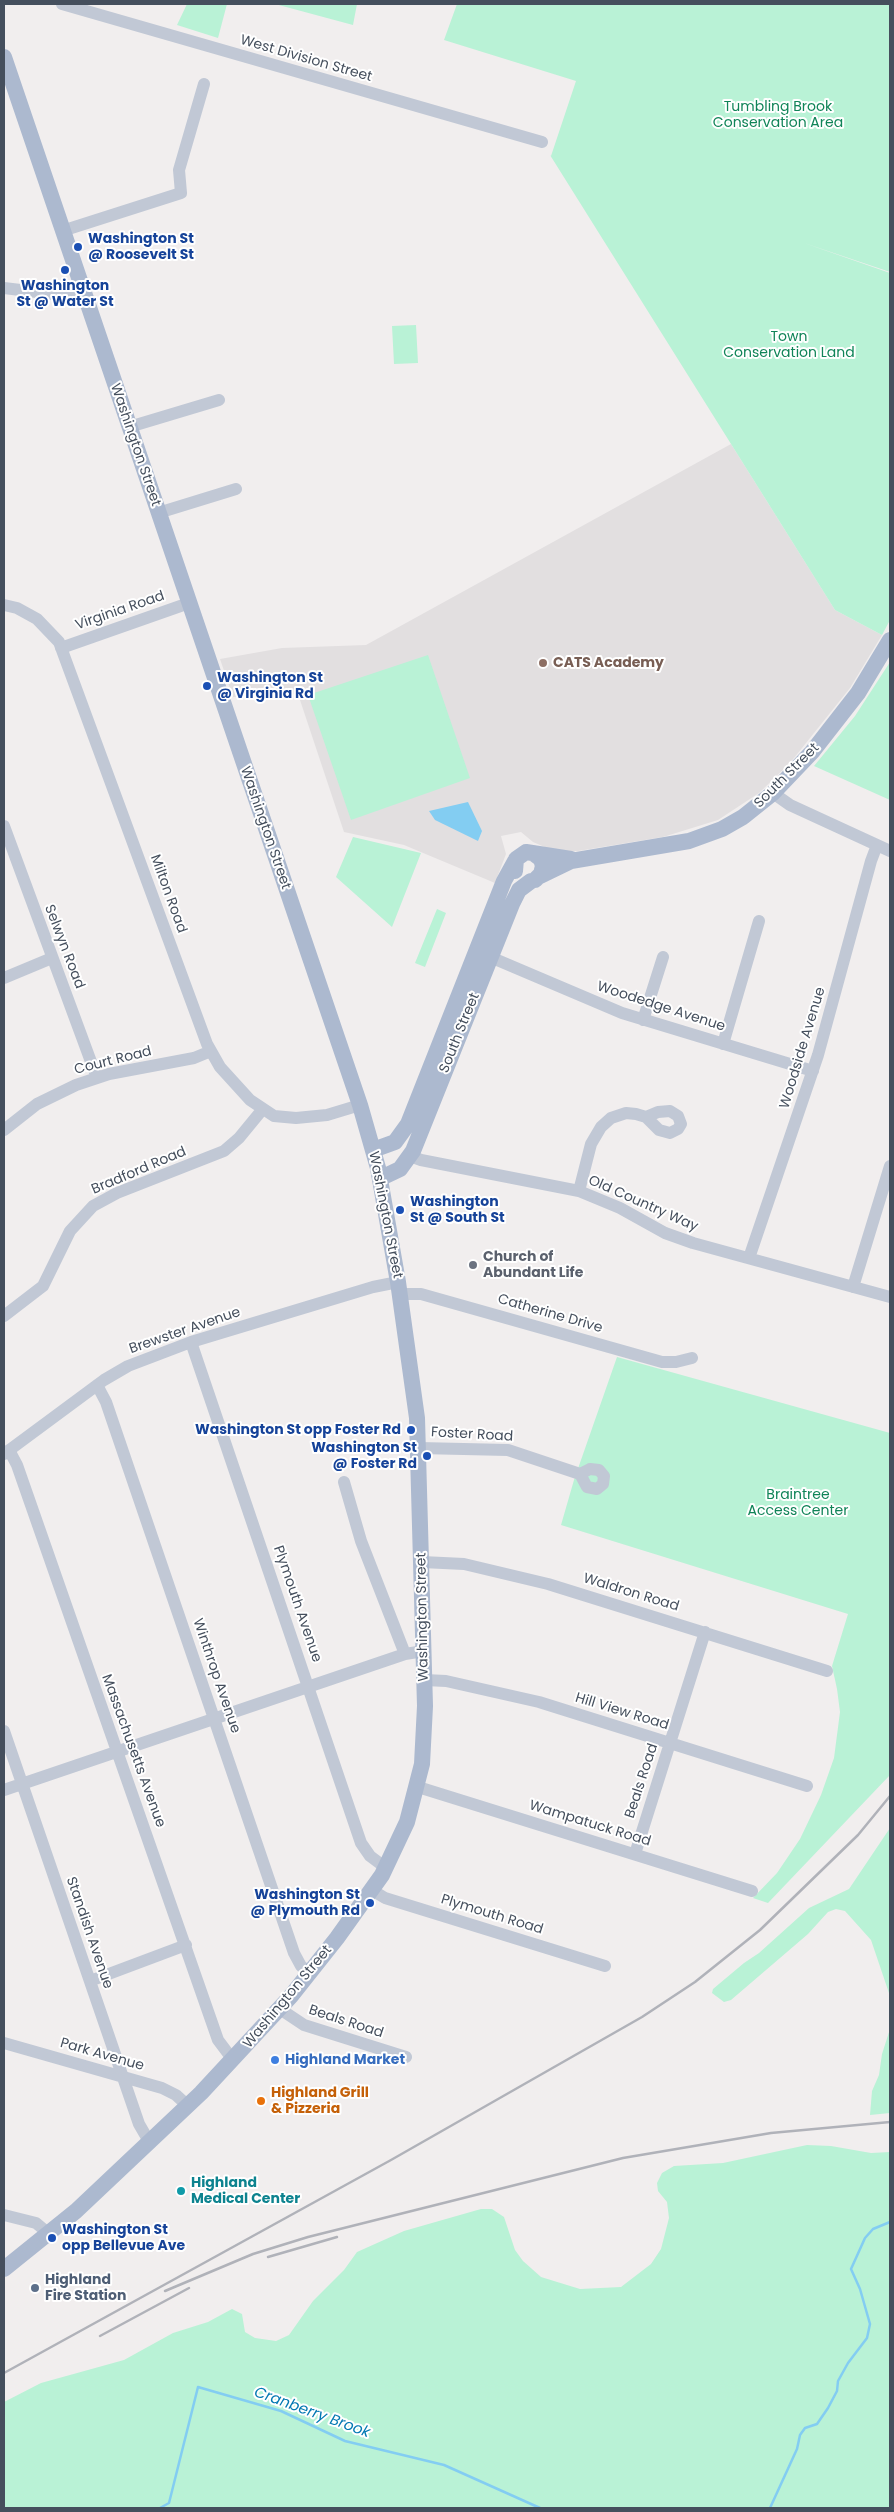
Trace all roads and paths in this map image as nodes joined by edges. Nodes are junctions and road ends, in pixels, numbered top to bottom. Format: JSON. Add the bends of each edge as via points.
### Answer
{"nodes":[{"id":1,"x":62,"y":4,"type":"edge"},
{"id":2,"x":4,"y":57,"type":"edge"},
{"id":3,"x":204,"y":84,"type":"dead end"},
{"id":4,"x":542,"y":142,"type":"dead end"},
{"id":5,"x":62,"y":231,"type":"junction"},
{"id":6,"x":4,"y":288,"type":"edge"},
{"id":7,"x":82,"y":290,"type":"junction"},
{"id":8,"x":219,"y":400,"type":"dead end"},
{"id":9,"x":129,"y":427,"type":"junction"},
{"id":10,"x":236,"y":489,"type":"dead end"},
{"id":11,"x":158,"y":513,"type":"junction"},
{"id":12,"x":188,"y":603,"type":"junction"},
{"id":13,"x":4,"y":605,"type":"edge"},
{"id":14,"x":890,"y":640,"type":"edge"},
{"id":15,"x":61,"y":648,"type":"junction"},
{"id":16,"x":773,"y":793,"type":"junction"},
{"id":17,"x":4,"y":826,"type":"edge"},
{"id":18,"x":877,"y":845,"type":"junction"},
{"id":19,"x":890,"y":851,"type":"edge"},
{"id":20,"x":534,"y":853,"type":"junction"},
{"id":21,"x":578,"y":859,"type":"junction"},
{"id":22,"x":515,"y":861,"type":"junction"},
{"id":23,"x":536,"y":878,"type":"junction"},
{"id":24,"x":759,"y":921,"type":"dead end"},
{"id":25,"x":483,"y":954,"type":"junction"},
{"id":26,"x":663,"y":957,"type":"dead end"},
{"id":27,"x":52,"y":958,"type":"junction"},
{"id":28,"x":4,"y":978,"type":"edge"},
{"id":29,"x":643,"y":1020,"type":"junction"},
{"id":30,"x":722,"y":1044,"type":"junction"},
{"id":31,"x":211,"y":1051,"type":"junction"},
{"id":32,"x":813,"y":1071,"type":"junction"},
{"id":33,"x":98,"y":1078,"type":"junction"},
{"id":34,"x":360,"y":1105,"type":"junction"},
{"id":35,"x":262,"y":1110,"type":"junction"},
{"id":36,"x":646,"y":1117,"type":"dead end"},
{"id":37,"x":4,"y":1130,"type":"edge"},
{"id":38,"x":373,"y":1150,"type":"junction"},
{"id":39,"x":410,"y":1156,"type":"junction"},
{"id":40,"x":890,"y":1166,"type":"edge"},
{"id":41,"x":381,"y":1178,"type":"junction"},
{"id":42,"x":579,"y":1191,"type":"junction"},
{"id":43,"x":749,"y":1258,"type":"junction"},
{"id":44,"x":853,"y":1287,"type":"junction"},
{"id":45,"x":399,"y":1288,"type":"junction"},
{"id":46,"x":890,"y":1297,"type":"edge"},
{"id":47,"x":4,"y":1316,"type":"edge"},
{"id":48,"x":191,"y":1342,"type":"junction"},
{"id":49,"x":692,"y":1358,"type":"dead end"},
{"id":50,"x":97,"y":1385,"type":"junction"},
{"id":51,"x":419,"y":1448,"type":"junction"},
{"id":52,"x":6,"y":1452,"type":"edge"},
{"id":53,"x":580,"y":1474,"type":"dead end"},
{"id":54,"x":344,"y":1482,"type":"dead end"},
{"id":55,"x":422,"y":1562,"type":"junction"},
{"id":56,"x":705,"y":1632,"type":"junction"},
{"id":57,"x":424,"y":1651,"type":"junction"},
{"id":58,"x":405,"y":1654,"type":"junction"},
{"id":59,"x":827,"y":1671,"type":"dead end"},
{"id":60,"x":425,"y":1680,"type":"junction"},
{"id":61,"x":309,"y":1686,"type":"junction"},
{"id":62,"x":214,"y":1718,"type":"junction"},
{"id":63,"x":4,"y":1731,"type":"edge"},
{"id":64,"x":670,"y":1743,"type":"junction"},
{"id":65,"x":117,"y":1751,"type":"junction"},
{"id":66,"x":22,"y":1784,"type":"junction"},
{"id":67,"x":806,"y":1786,"type":"dead end"},
{"id":68,"x":418,"y":1787,"type":"junction"},
{"id":69,"x":4,"y":1790,"type":"edge"},
{"id":70,"x":635,"y":1854,"type":"junction"},
{"id":71,"x":386,"y":1868,"type":"junction"},
{"id":72,"x":372,"y":1890,"type":"junction"},
{"id":73,"x":752,"y":1891,"type":"dead end"},
{"id":74,"x":186,"y":1945,"type":"junction"},
{"id":75,"x":605,"y":1966,"type":"dead end"},
{"id":76,"x":310,"y":1973,"type":"junction"},
{"id":77,"x":90,"y":1981,"type":"junction"},
{"id":78,"x":280,"y":2009,"type":"junction"},
{"id":79,"x":4,"y":2043,"type":"edge"},
{"id":80,"x":406,"y":2057,"type":"dead end"},
{"id":81,"x":233,"y":2060,"type":"junction"},
{"id":82,"x":122,"y":2076,"type":"junction"},
{"id":83,"x":188,"y":2106,"type":"junction"},
{"id":84,"x":150,"y":2143,"type":"junction"},
{"id":85,"x":4,"y":2215,"type":"edge"},
{"id":86,"x":49,"y":2234,"type":"junction"},
{"id":87,"x":4,"y":2269,"type":"edge"}],
"edges":[{"from":1,"to":4,"type":"street","name":"West Division Street"},
{"from":2,"to":5,"type":"main road","name":"Washington Street"},
{"from":3,"to":5,"type":"street","via":[[180,165],[181,193]]},
{"from":5,"to":7,"type":"main road","name":"Washington Street"},
{"from":6,"to":7,"type":"street","via":[[61,295]]},
{"from":7,"to":9,"type":"main road","name":"Washington Street"},
{"from":8,"to":9,"type":"street"},
{"from":9,"to":11,"type":"main road","name":"Washington Street"},
{"from":10,"to":11,"type":"street"},
{"from":11,"to":12,"type":"main road","name":"Washington Street"},
{"from":12,"to":15,"type":"street","name":"Virginia Road"},
{"from":12,"to":34,"type":"main road","name":"Washington Street"},
{"from":13,"to":15,"type":"street","name":"Milton Road","via":[[37,619],[53,634]]},
{"from":14,"to":16,"type":"main road","name":"South Street","via":[[850,704],[804,761]]},
{"from":15,"to":31,"type":"street","name":"Milton Road"},
{"from":16,"to":18,"type":"street","via":[[790,805]]},
{"from":16,"to":21,"type":"main road","name":"South Street","via":[[736,822],[706,835],[656,848]]},
{"from":17,"to":27,"type":"street","name":"Selwyn Road"},
{"from":18,"to":19,"type":"street"},
{"from":18,"to":32,"type":"street","name":"Woodside Avenue"},
{"from":20,"to":21,"type":"main road","name":"South Street"},
{"from":20,"to":22,"type":"main road","via":[[522,854]]},
{"from":20,"to":23,"type":"main road","via":[[543,863]]},
{"from":21,"to":23,"type":"main road","name":"South Street"},
{"from":22,"to":23,"type":"main road","via":[[519,877]]},
{"from":22,"to":25,"type":"main road","name":"South Street","via":[[504,881]]},
{"from":23,"to":25,"type":"main road","name":"South Street","via":[[516,894]]},
{"from":24,"to":30,"type":"street"},
{"from":25,"to":29,"type":"street","name":"Woodedge Avenue"},
{"from":25,"to":38,"type":"main road","name":"South Street","via":[[406,1129],[395,1142]]},
{"from":25,"to":39,"type":"main road","name":"South Street"},
{"from":26,"to":29,"type":"street"},
{"from":27,"to":28,"type":"street"},
{"from":27,"to":33,"type":"street","name":"Selwyn Road"},
{"from":29,"to":30,"type":"street","name":"Woodedge Avenue"},
{"from":30,"to":32,"type":"street","name":"Woodedge Avenue"},
{"from":31,"to":33,"type":"street","name":"Court Road"},
{"from":31,"to":35,"type":"street","name":"Milton Road","via":[[231,1082]]},
{"from":32,"to":43,"type":"street","name":"Woodside Avenue"},
{"from":33,"to":37,"type":"street","name":"Court Road","via":[[44,1100]]},
{"from":34,"to":35,"type":"street","name":"Milton Road","via":[[333,1114],[304,1118],[281,1117]]},
{"from":34,"to":38,"type":"main road","name":"Washington Street"},
{"from":35,"to":47,"type":"street","name":"Bradford Road","via":[[224,1151],[110,1196],[93,1206],[70,1231],[43,1286]]},
{"from":36,"to":42,"type":"street","via":[[621,1114],[601,1127],[589,1151]]},
{"from":38,"to":41,"type":"main road","name":"Washington Street"},
{"from":39,"to":41,"type":"main road","name":"South Street","via":[[400,1169]]},
{"from":39,"to":42,"type":"street","name":"Old Country Way"},
{"from":40,"to":44,"type":"street"},
{"from":41,"to":45,"type":"main road","name":"Washington Street"},
{"from":42,"to":43,"type":"street","name":"Old Country Way","via":[[620,1208],[665,1233]]},
{"from":43,"to":44,"type":"street","name":"Old Country Way"},
{"from":44,"to":46,"type":"street","name":"Old Country Way"},
{"from":45,"to":48,"type":"street","name":"Brewster Avenue","via":[[373,1287]]},
{"from":45,"to":49,"type":"street","name":"Catherine Drive","via":[[655,1360],[676,1362]]},
{"from":45,"to":51,"type":"main road","name":"Washington Street"},
{"from":48,"to":50,"type":"street","name":"Brewster Avenue","via":[[128,1366]]},
{"from":48,"to":61,"type":"street","name":"Plymouth Avenue"},
{"from":50,"to":52,"type":"street","name":"Brewster Avenue"},
{"from":50,"to":62,"type":"street","name":"Winthrop Avenue","via":[[106,1402]]},
{"from":51,"to":53,"type":"street","name":"Foster Road","via":[[508,1450]]},
{"from":51,"to":55,"type":"main road","name":"Washington Street"},
{"from":52,"to":65,"type":"street","name":"Massachusetts Avenue","via":[[17,1465]]},
{"from":54,"to":58,"type":"street","via":[[361,1541]]},
{"from":55,"to":56,"type":"street","name":"Waldron Road","via":[[464,1564],[515,1575]]},
{"from":55,"to":57,"type":"main road","name":"Washington Street"},
{"from":56,"to":59,"type":"street","name":"Waldron Road"},
{"from":56,"to":64,"type":"street","name":"Beals Road"},
{"from":57,"to":58,"type":"street"},
{"from":57,"to":60,"type":"main road","name":"Washington Street"},
{"from":58,"to":61,"type":"street"},
{"from":60,"to":64,"type":"street","name":"Hill View Road","via":[[446,1681],[530,1700]]},
{"from":60,"to":68,"type":"main road","name":"Washington Street","via":[[425,1743]]},
{"from":61,"to":62,"type":"street"},
{"from":61,"to":71,"type":"street","name":"Plymouth Avenue","via":[[361,1843],[370,1856]]},
{"from":62,"to":65,"type":"street"},
{"from":62,"to":76,"type":"street","name":"Winthrop Avenue","via":[[294,1953],[301,1966]]},
{"from":63,"to":66,"type":"street","name":"Standish Avenue"},
{"from":64,"to":67,"type":"street","name":"Hill View Road"},
{"from":64,"to":70,"type":"street","name":"Beals Road"},
{"from":65,"to":66,"type":"street"},
{"from":65,"to":74,"type":"street","name":"Massachusetts Avenue"},
{"from":66,"to":69,"type":"street"},
{"from":66,"to":77,"type":"street","name":"Standish Avenue"},
{"from":68,"to":70,"type":"street","name":"Wampatuck Road"},
{"from":68,"to":71,"type":"main road","name":"Washington Street","via":[[407,1822]]},
{"from":70,"to":73,"type":"street","name":"Wampatuck Road"},
{"from":71,"to":72,"type":"main road","name":"Washington Street"},
{"from":72,"to":75,"type":"street","name":"Plymouth Road","via":[[391,1900]]},
{"from":72,"to":76,"type":"main road","name":"Washington Street"},
{"from":74,"to":77,"type":"street"},
{"from":74,"to":81,"type":"street","name":"Massachusetts Avenue","via":[[218,2040]]},
{"from":76,"to":78,"type":"main road","name":"Washington Street"},
{"from":77,"to":82,"type":"street","name":"Standish Avenue"},
{"from":78,"to":80,"type":"street","name":"Beals Road","via":[[310,2028]]},
{"from":78,"to":81,"type":"main road","name":"Washington Street"},
{"from":79,"to":82,"type":"street","name":"Park Avenue"},
{"from":81,"to":83,"type":"main road","name":"Washington Street"},
{"from":82,"to":83,"type":"street","name":"Park Avenue","via":[[167,2090]]},
{"from":82,"to":84,"type":"street","name":"Standish Avenue","via":[[138,2124]]},
{"from":83,"to":84,"type":"main road","name":"Washington Street"},
{"from":84,"to":86,"type":"main road","name":"Washington Street"},
{"from":85,"to":86,"type":"street","via":[[31,2221]]},
{"from":86,"to":87,"type":"main road","name":"Washington Street"}]}
